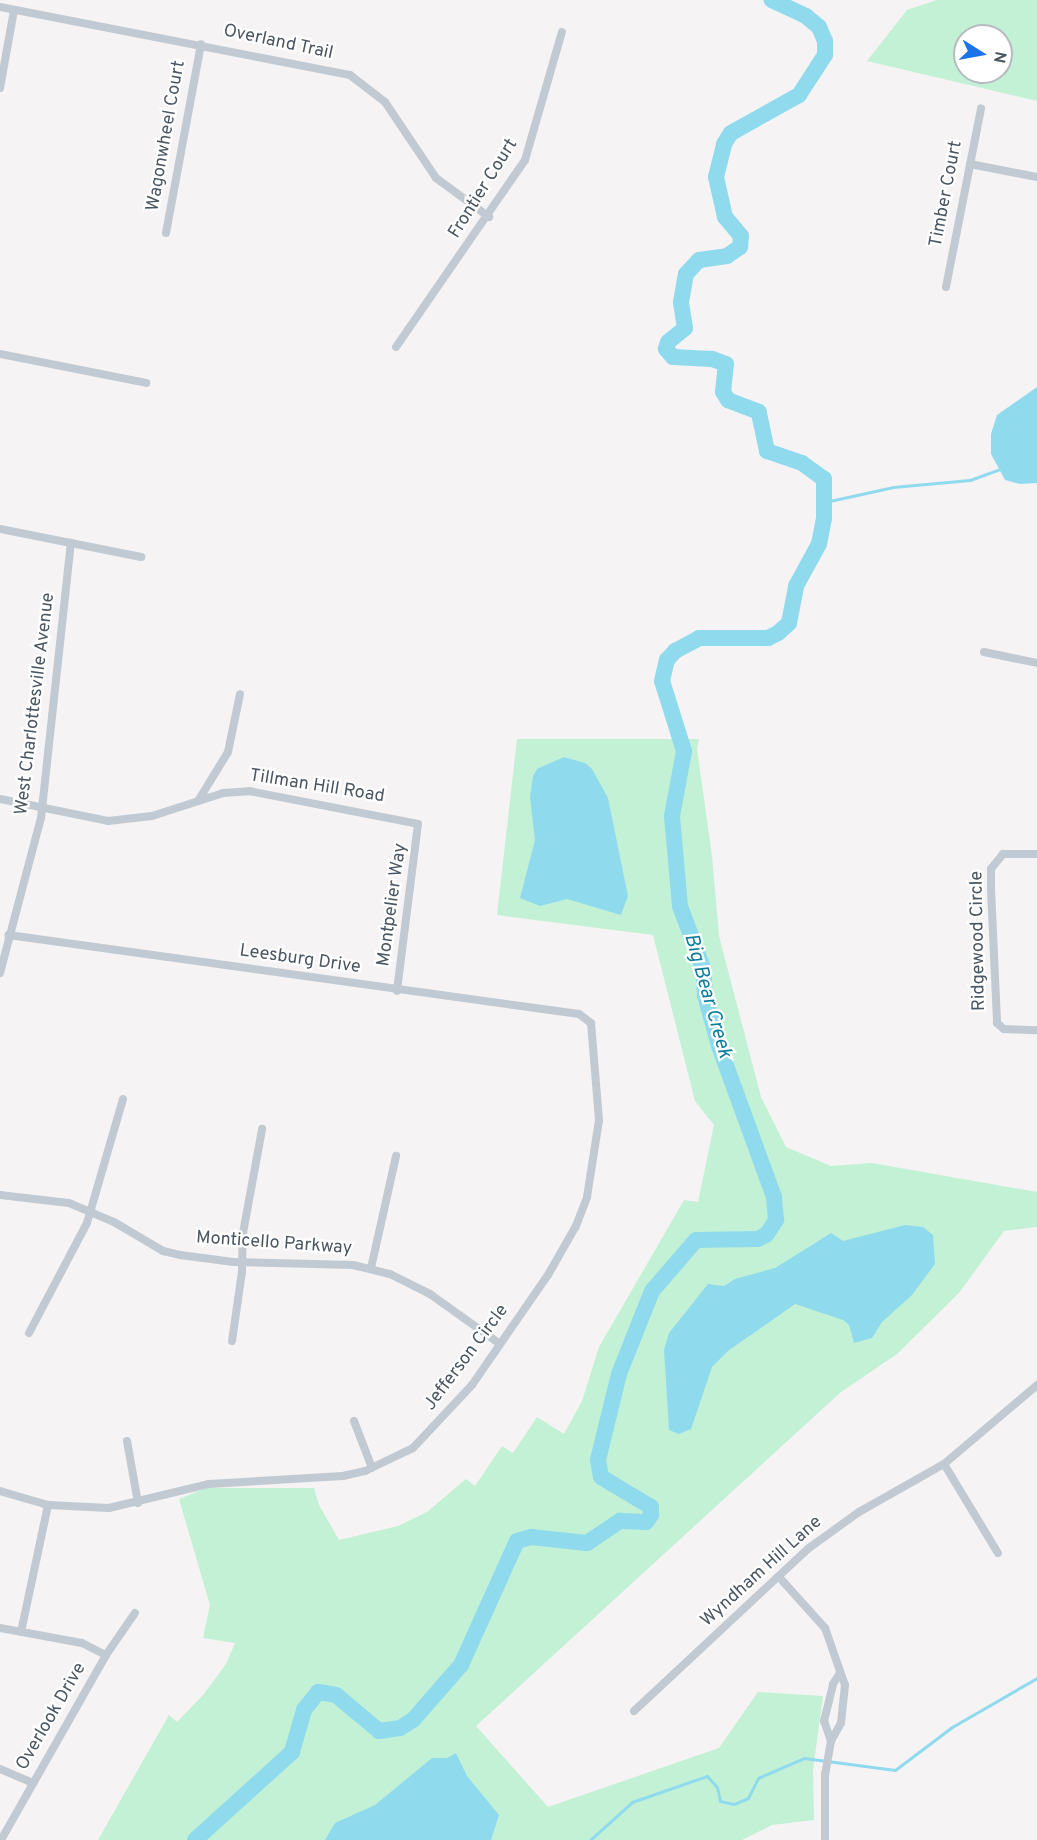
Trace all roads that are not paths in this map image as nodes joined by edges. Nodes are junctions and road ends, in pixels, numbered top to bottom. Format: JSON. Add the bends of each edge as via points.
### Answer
{"nodes":[{"id":1,"x":0,"y":7,"type":"edge"},
{"id":2,"x":14,"y":10,"type":"junction"},
{"id":3,"x":562,"y":32,"type":"dead end"},
{"id":4,"x":201,"y":44,"type":"junction"},
{"id":5,"x":0,"y":88,"type":"edge"},
{"id":6,"x":981,"y":108,"type":"dead end"},
{"id":7,"x":970,"y":164,"type":"junction"},
{"id":8,"x":1037,"y":177,"type":"edge"},
{"id":9,"x":489,"y":217,"type":"junction"},
{"id":10,"x":166,"y":233,"type":"dead end"},
{"id":11,"x":946,"y":287,"type":"dead end"},
{"id":12,"x":396,"y":347,"type":"dead end"},
{"id":13,"x":0,"y":354,"type":"edge"},
{"id":14,"x":146,"y":383,"type":"dead end"},
{"id":15,"x":0,"y":529,"type":"edge"},
{"id":16,"x":71,"y":543,"type":"junction"},
{"id":17,"x":141,"y":557,"type":"dead end"},
{"id":18,"x":984,"y":652,"type":"dead end"},
{"id":19,"x":1037,"y":663,"type":"edge"},
{"id":20,"x":240,"y":694,"type":"dead end"},
{"id":21,"x":0,"y":799,"type":"edge"},
{"id":22,"x":198,"y":801,"type":"junction"},
{"id":23,"x":42,"y":809,"type":"junction"},
{"id":24,"x":418,"y":824,"type":"joint"},
{"id":25,"x":1037,"y":855,"type":"edge"},
{"id":26,"x":8,"y":935,"type":"junction"},
{"id":27,"x":0,"y":973,"type":"edge"},
{"id":28,"x":397,"y":991,"type":"junction"},
{"id":29,"x":587,"y":1017,"type":"joint"},
{"id":30,"x":1037,"y":1030,"type":"edge"},
{"id":31,"x":123,"y":1099,"type":"dead end"},
{"id":32,"x":262,"y":1129,"type":"dead end"},
{"id":33,"x":396,"y":1156,"type":"dead end"},
{"id":34,"x":0,"y":1195,"type":"edge"},
{"id":35,"x":91,"y":1212,"type":"junction"},
{"id":36,"x":243,"y":1262,"type":"junction"},
{"id":37,"x":371,"y":1268,"type":"junction"},
{"id":38,"x":29,"y":1333,"type":"dead end"},
{"id":39,"x":232,"y":1341,"type":"dead end"},
{"id":40,"x":500,"y":1344,"type":"junction"},
{"id":41,"x":1037,"y":1385,"type":"edge"},
{"id":42,"x":354,"y":1421,"type":"dead end"},
{"id":43,"x":127,"y":1441,"type":"dead end"},
{"id":44,"x":944,"y":1464,"type":"junction"},
{"id":45,"x":372,"y":1468,"type":"junction"},
{"id":46,"x":0,"y":1491,"type":"edge"},
{"id":47,"x":138,"y":1503,"type":"junction"},
{"id":48,"x":48,"y":1505,"type":"junction"},
{"id":49,"x":998,"y":1553,"type":"dead end"},
{"id":50,"x":779,"y":1576,"type":"junction"},
{"id":51,"x":135,"y":1613,"type":"dead end"},
{"id":52,"x":0,"y":1628,"type":"edge"},
{"id":53,"x":21,"y":1632,"type":"junction"},
{"id":54,"x":106,"y":1655,"type":"junction"},
{"id":55,"x":840,"y":1673,"type":"junction"},
{"id":56,"x":634,"y":1711,"type":"dead end"},
{"id":57,"x":831,"y":1741,"type":"junction"},
{"id":58,"x":0,"y":1769,"type":"edge"},
{"id":59,"x":33,"y":1783,"type":"junction"},
{"id":60,"x":1,"y":1840,"type":"edge"},
{"id":61,"x":825,"y":1840,"type":"edge"}],
"edges":[{"from":1,"to":2,"type":"street","name":"Overland Trail"},
{"from":2,"to":4,"type":"street","name":"Overland Trail"},
{"from":2,"to":5,"type":"street"},
{"from":3,"to":9,"type":"street","name":"Frontier Court","via":[[533,141]]},
{"from":4,"to":9,"type":"street","name":"Overland Trail","via":[[359,78],[400,121],[436,178]]},
{"from":4,"to":10,"type":"street","name":"Wagonwheel Court"},
{"from":6,"to":7,"type":"street","name":"Timber Court"},
{"from":7,"to":8,"type":"street"},
{"from":7,"to":11,"type":"street","name":"Timber Court"},
{"from":9,"to":12,"type":"street","name":"Frontier Court"},
{"from":13,"to":14,"type":"street"},
{"from":15,"to":16,"type":"street"},
{"from":16,"to":17,"type":"street"},
{"from":16,"to":23,"type":"street","name":"West Charlottesville Avenue"},
{"from":18,"to":19,"type":"street"},
{"from":20,"to":22,"type":"street","via":[[228,752]]},
{"from":21,"to":23,"type":"street","name":"Tillman Hill Road"},
{"from":22,"to":23,"type":"street","name":"Tillman Hill Road","via":[[128,820],[98,820]]},
{"from":22,"to":24,"type":"street","name":"Tillman Hill Road","via":[[223,793],[249,791]]},
{"from":23,"to":26,"type":"street","name":"West Charlottesville Avenue"},
{"from":24,"to":28,"type":"street","name":"Montpelier Way"},
{"from":25,"to":30,"type":"street","name":"Ridgewood Circle","via":[[1002,854],[991,869],[991,889],[997,1023],[1004,1029]]},
{"from":26,"to":27,"type":"street","name":"West Charlottesville Avenue"},
{"from":26,"to":28,"type":"street","name":"Leesburg Drive"},
{"from":28,"to":29,"type":"street","name":"Leesburg Drive"},
{"from":29,"to":40,"type":"street","name":"Jefferson Circle","via":[[591,1023],[599,1120],[587,1197],[576,1227],[554,1265]]},
{"from":31,"to":35,"type":"street"},
{"from":32,"to":36,"type":"street","via":[[243,1233]]},
{"from":33,"to":37,"type":"street"},
{"from":34,"to":35,"type":"street","name":"Monticello Parkway","via":[[48,1199]]},
{"from":35,"to":36,"type":"street","name":"Monticello Parkway","via":[[163,1251]]},
{"from":35,"to":38,"type":"street"},
{"from":36,"to":37,"type":"street","name":"Monticello Parkway","via":[[296,1261]]},
{"from":36,"to":39,"type":"street"},
{"from":37,"to":40,"type":"street","name":"Monticello Parkway","via":[[430,1294]]},
{"from":40,"to":45,"type":"street","name":"Jefferson Circle","via":[[472,1385],[430,1433],[413,1448]]},
{"from":41,"to":44,"type":"street","name":"Wyndham Hill Lane"},
{"from":42,"to":45,"type":"street"},
{"from":43,"to":47,"type":"street"},
{"from":44,"to":49,"type":"street"},
{"from":44,"to":50,"type":"street","name":"Wyndham Hill Lane","via":[[834,1529]]},
{"from":45,"to":47,"type":"street","name":"Jefferson Circle","via":[[343,1476],[209,1484]]},
{"from":46,"to":48,"type":"street","name":"Jefferson Circle"},
{"from":47,"to":48,"type":"street","name":"Jefferson Circle","via":[[84,1509]]},
{"from":48,"to":53,"type":"street"},
{"from":50,"to":55,"type":"street","via":[[825,1628]]},
{"from":50,"to":56,"type":"street","name":"Wyndham Hill Lane"},
{"from":51,"to":54,"type":"street","name":"Overlook Drive"},
{"from":52,"to":53,"type":"street"},
{"from":53,"to":54,"type":"street","via":[[82,1643]]},
{"from":54,"to":59,"type":"street","name":"Overlook Drive"},
{"from":55,"to":57,"type":"street","via":[[845,1701],[841,1723]]},
{"from":55,"to":57,"type":"street","via":[[833,1684],[824,1721]]},
{"from":57,"to":61,"type":"street","via":[[825,1774]]},
{"from":58,"to":59,"type":"street"},
{"from":59,"to":60,"type":"street","name":"Overlook Drive"}]}
